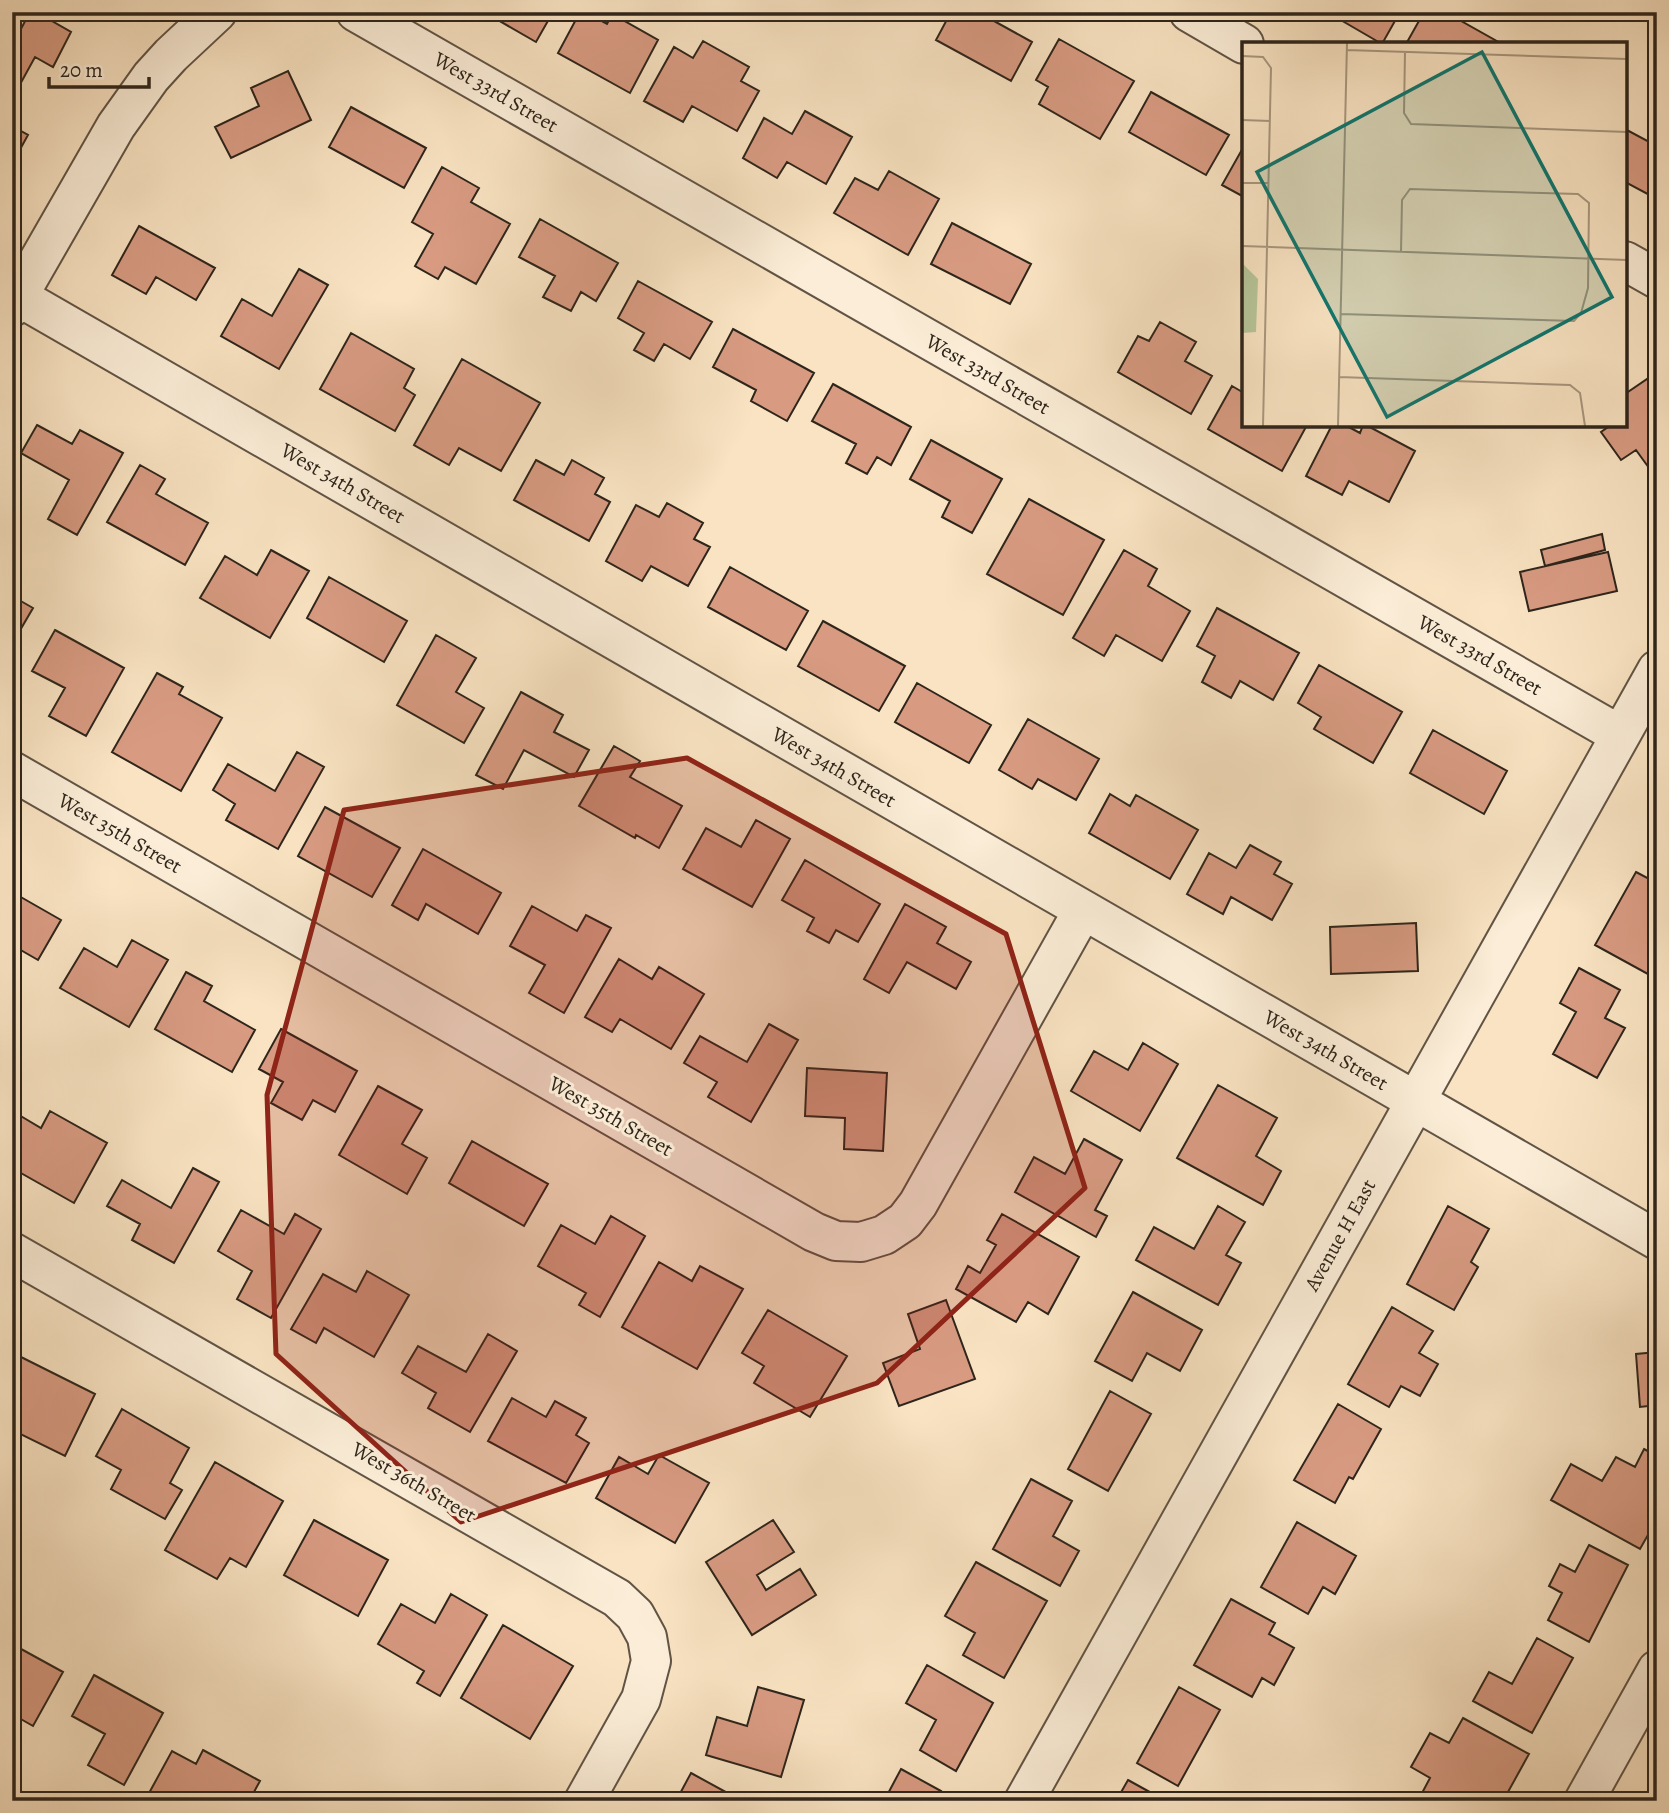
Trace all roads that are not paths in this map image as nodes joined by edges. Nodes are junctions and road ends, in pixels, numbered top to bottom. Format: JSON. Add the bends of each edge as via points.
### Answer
{"nodes":[{"id":1,"x":217,"y":12,"type":"edge"},
{"id":2,"x":356,"y":12,"type":"edge"},
{"id":3,"x":1189,"y":12,"type":"edge"},
{"id":4,"x":1242,"y":43,"type":"edge"},
{"id":5,"x":1627,"y":262,"type":"edge"},
{"id":6,"x":1657,"y":279,"type":"edge"},
{"id":7,"x":14,"y":299,"type":"edge"},
{"id":8,"x":1657,"y":670,"type":"edge"},
{"id":9,"x":1620,"y":735,"type":"junction"},
{"id":10,"x":12,"y":771,"type":"edge"},
{"id":11,"x":1083,"y":910,"type":"junction"},
{"id":12,"x":1415,"y":1101,"type":"junction"},
{"id":13,"x":1657,"y":1240,"type":"edge"},
{"id":14,"x":12,"y":1252,"type":"edge"},
{"id":15,"x":1657,"y":1670,"type":"edge"},
{"id":16,"x":1646,"y":1716,"type":"edge"},
{"id":17,"x":584,"y":1801,"type":"edge"},
{"id":18,"x":1024,"y":1801,"type":"edge"},
{"id":19,"x":1584,"y":1801,"type":"edge"}],
"edges":[{"from":1,"to":7,"type":"street","via":[[151,77],[116,126]]},
{"from":2,"to":9,"type":"street","name":"West 33rd Street"},
{"from":3,"to":4,"type":"street"},
{"from":5,"to":6,"type":"street"},
{"from":7,"to":11,"type":"street","name":"West 34th Street"},
{"from":8,"to":9,"type":"street","name":"Avenue H East"},
{"from":9,"to":12,"type":"street","name":"Avenue H East"},
{"from":10,"to":11,"type":"street","name":"West 35th Street","via":[[802,1226],[836,1241],[861,1242],[884,1235],[919,1204]]},
{"from":11,"to":12,"type":"street","name":"West 34th Street"},
{"from":12,"to":13,"type":"street","name":"West 34th Street"},
{"from":12,"to":18,"type":"street","name":"Avenue H East"},
{"from":14,"to":17,"type":"street","name":"West 36th Street","via":[[605,1591],[635,1615],[647,1637],[651,1661],[641,1699]]},
{"from":15,"to":16,"type":"street"},
{"from":16,"to":19,"type":"street"}]}
